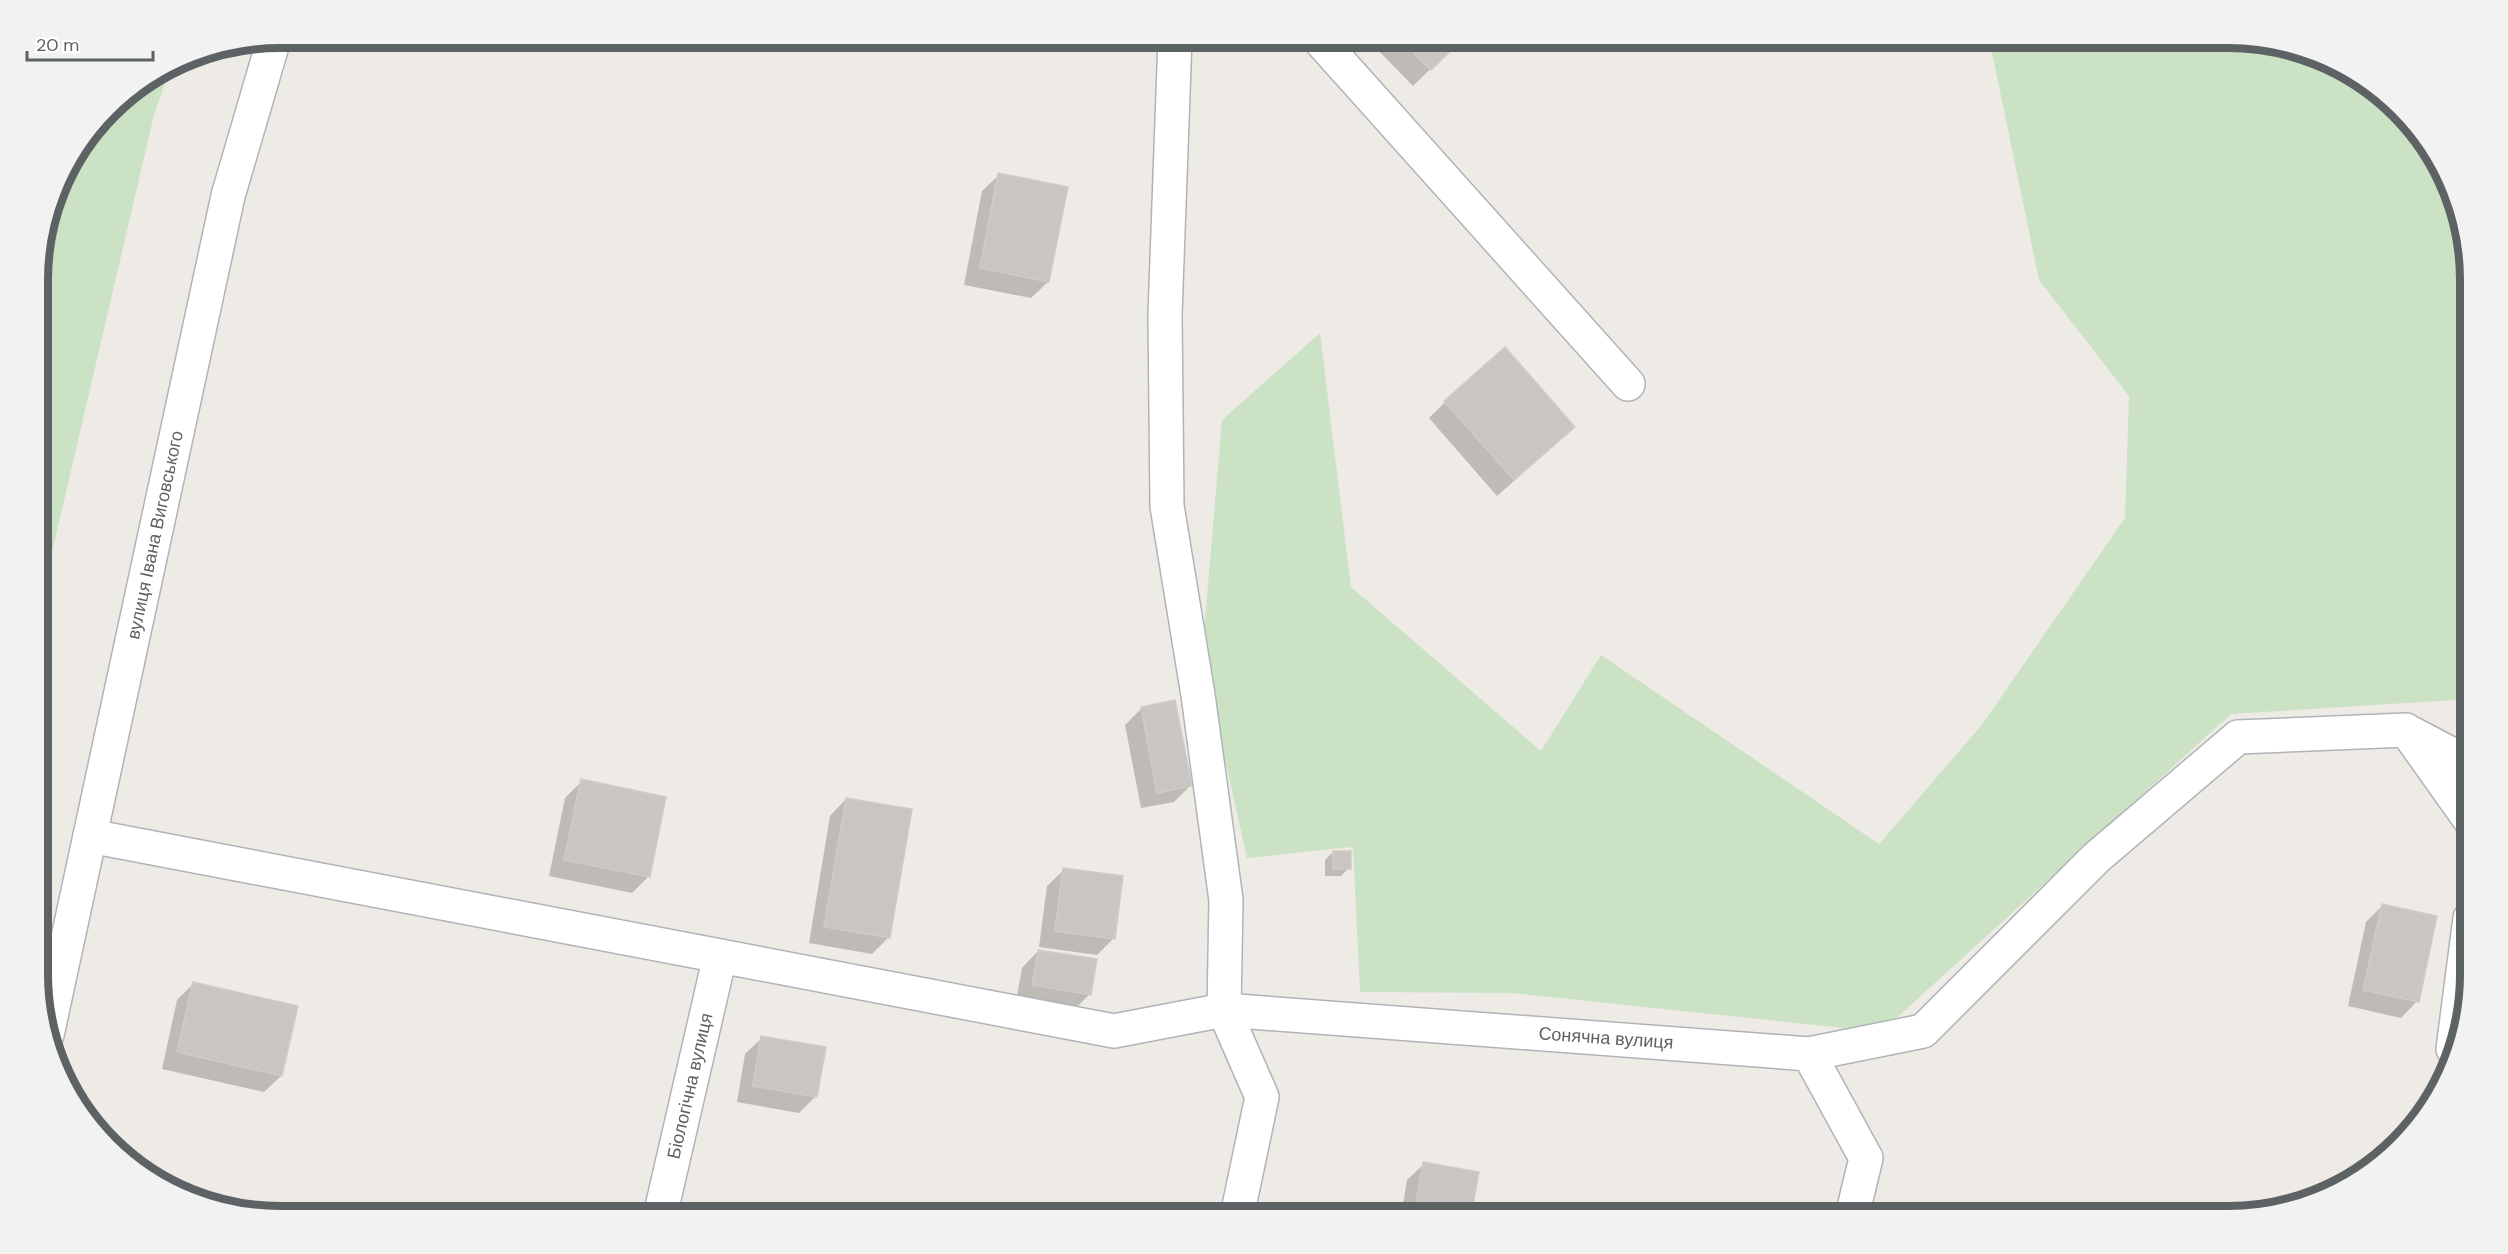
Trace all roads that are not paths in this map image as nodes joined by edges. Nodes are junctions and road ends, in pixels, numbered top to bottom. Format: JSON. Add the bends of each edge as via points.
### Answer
{"nodes":[{"id":1,"x":271,"y":48,"type":"edge"},
{"id":2,"x":1176,"y":48,"type":"edge"},
{"id":3,"x":1327,"y":48,"type":"edge"},
{"id":4,"x":1628,"y":384,"type":"dead end"},
{"id":5,"x":2406,"y":730,"type":"junction"},
{"id":6,"x":2460,"y":759,"type":"edge"},
{"id":7,"x":2460,"y":806,"type":"edge"},
{"id":8,"x":90,"y":836,"type":"junction"},
{"id":9,"x":720,"y":956,"type":"junction"},
{"id":10,"x":1224,"y":1010,"type":"junction"},
{"id":11,"x":51,"y":1015,"type":"edge"},
{"id":12,"x":1809,"y":1054,"type":"junction"},
{"id":13,"x":662,"y":1206,"type":"edge"},
{"id":14,"x":1239,"y":1206,"type":"edge"},
{"id":15,"x":1854,"y":1206,"type":"edge"}],
"edges":[{"from":1,"to":8,"type":"street","name":"вулиця Івана Виговського","via":[[228,196]]},
{"from":2,"to":10,"type":"street","via":[[1165,315],[1167,506],[1226,900]]},
{"from":3,"to":4,"type":"street"},
{"from":5,"to":6,"type":"street"},
{"from":5,"to":7,"type":"street"},
{"from":5,"to":12,"type":"street","name":"Сонячна вулиця","via":[[2238,737],[2096,858],[1923,1030]]},
{"from":8,"to":9,"type":"street","name":"Сонячна вулиця"},
{"from":8,"to":11,"type":"street","name":"вулиця Івана Виговського"},
{"from":9,"to":10,"type":"street","name":"Сонячна вулиця","via":[[1114,1031]]},
{"from":9,"to":13,"type":"street","name":"Біологічна вулиця"},
{"from":10,"to":12,"type":"street","name":"Сонячна вулиця"},
{"from":10,"to":14,"type":"street","via":[[1262,1097]]},
{"from":12,"to":15,"type":"street","via":[[1866,1158]]}]}
